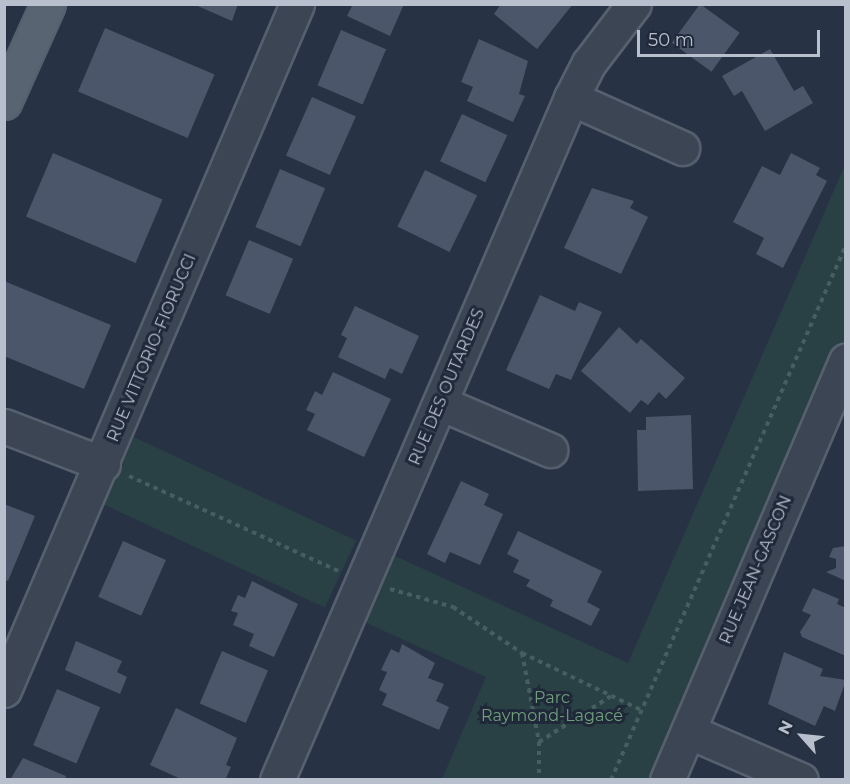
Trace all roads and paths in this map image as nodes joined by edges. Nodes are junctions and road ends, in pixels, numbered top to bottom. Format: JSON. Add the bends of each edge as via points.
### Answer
{"nodes":[{"id":1,"x":48,"y":4,"type":"edge"},
{"id":2,"x":297,"y":4,"type":"edge"},
{"id":3,"x":634,"y":4,"type":"edge"},
{"id":4,"x":571,"y":98,"type":"junction"},
{"id":5,"x":4,"y":102,"type":"edge"},
{"id":6,"x":682,"y":148,"type":"dead end"},
{"id":7,"x":846,"y":245,"type":"edge"},
{"id":8,"x":846,"y":361,"type":"edge"},
{"id":9,"x":440,"y":404,"type":"junction"},
{"id":10,"x":4,"y":426,"type":"edge"},
{"id":11,"x":550,"y":450,"type":"dead end"},
{"id":12,"x":103,"y":464,"type":"junction"},
{"id":13,"x":522,"y":653,"type":"dead end"},
{"id":14,"x":4,"y":690,"type":"edge"},
{"id":15,"x":611,"y":696,"type":"dead end"},
{"id":16,"x":688,"y":731,"type":"junction"},
{"id":17,"x":539,"y":742,"type":"junction"},
{"id":18,"x":277,"y":780,"type":"edge"},
{"id":19,"x":539,"y":780,"type":"edge"},
{"id":20,"x":611,"y":780,"type":"edge"},
{"id":21,"x":667,"y":780,"type":"edge"},
{"id":22,"x":801,"y":780,"type":"edge"}],
"edges":[{"from":1,"to":5,"type":"main road"},
{"from":2,"to":12,"type":"street","name":"RUE VITTORIO-FIORUCCI"},
{"from":3,"to":4,"type":"street","name":"RUE DES OUTARDES","via":[[589,63]]},
{"from":4,"to":6,"type":"street"},
{"from":4,"to":9,"type":"street","name":"RUE DES OUTARDES"},
{"from":7,"to":20,"type":"path"},
{"from":8,"to":16,"type":"street","name":"RUE JEAN-GASCON"},
{"from":9,"to":11,"type":"street"},
{"from":9,"to":18,"type":"street","name":"RUE DES OUTARDES"},
{"from":10,"to":12,"type":"street"},
{"from":12,"to":14,"type":"street","name":"RUE VITTORIO-FIORUCCI"},
{"from":13,"to":17,"type":"path"},
{"from":15,"to":17,"type":"path"},
{"from":16,"to":21,"type":"street","name":"RUE JEAN-GASCON"},
{"from":16,"to":22,"type":"street"},
{"from":17,"to":19,"type":"path"}]}
